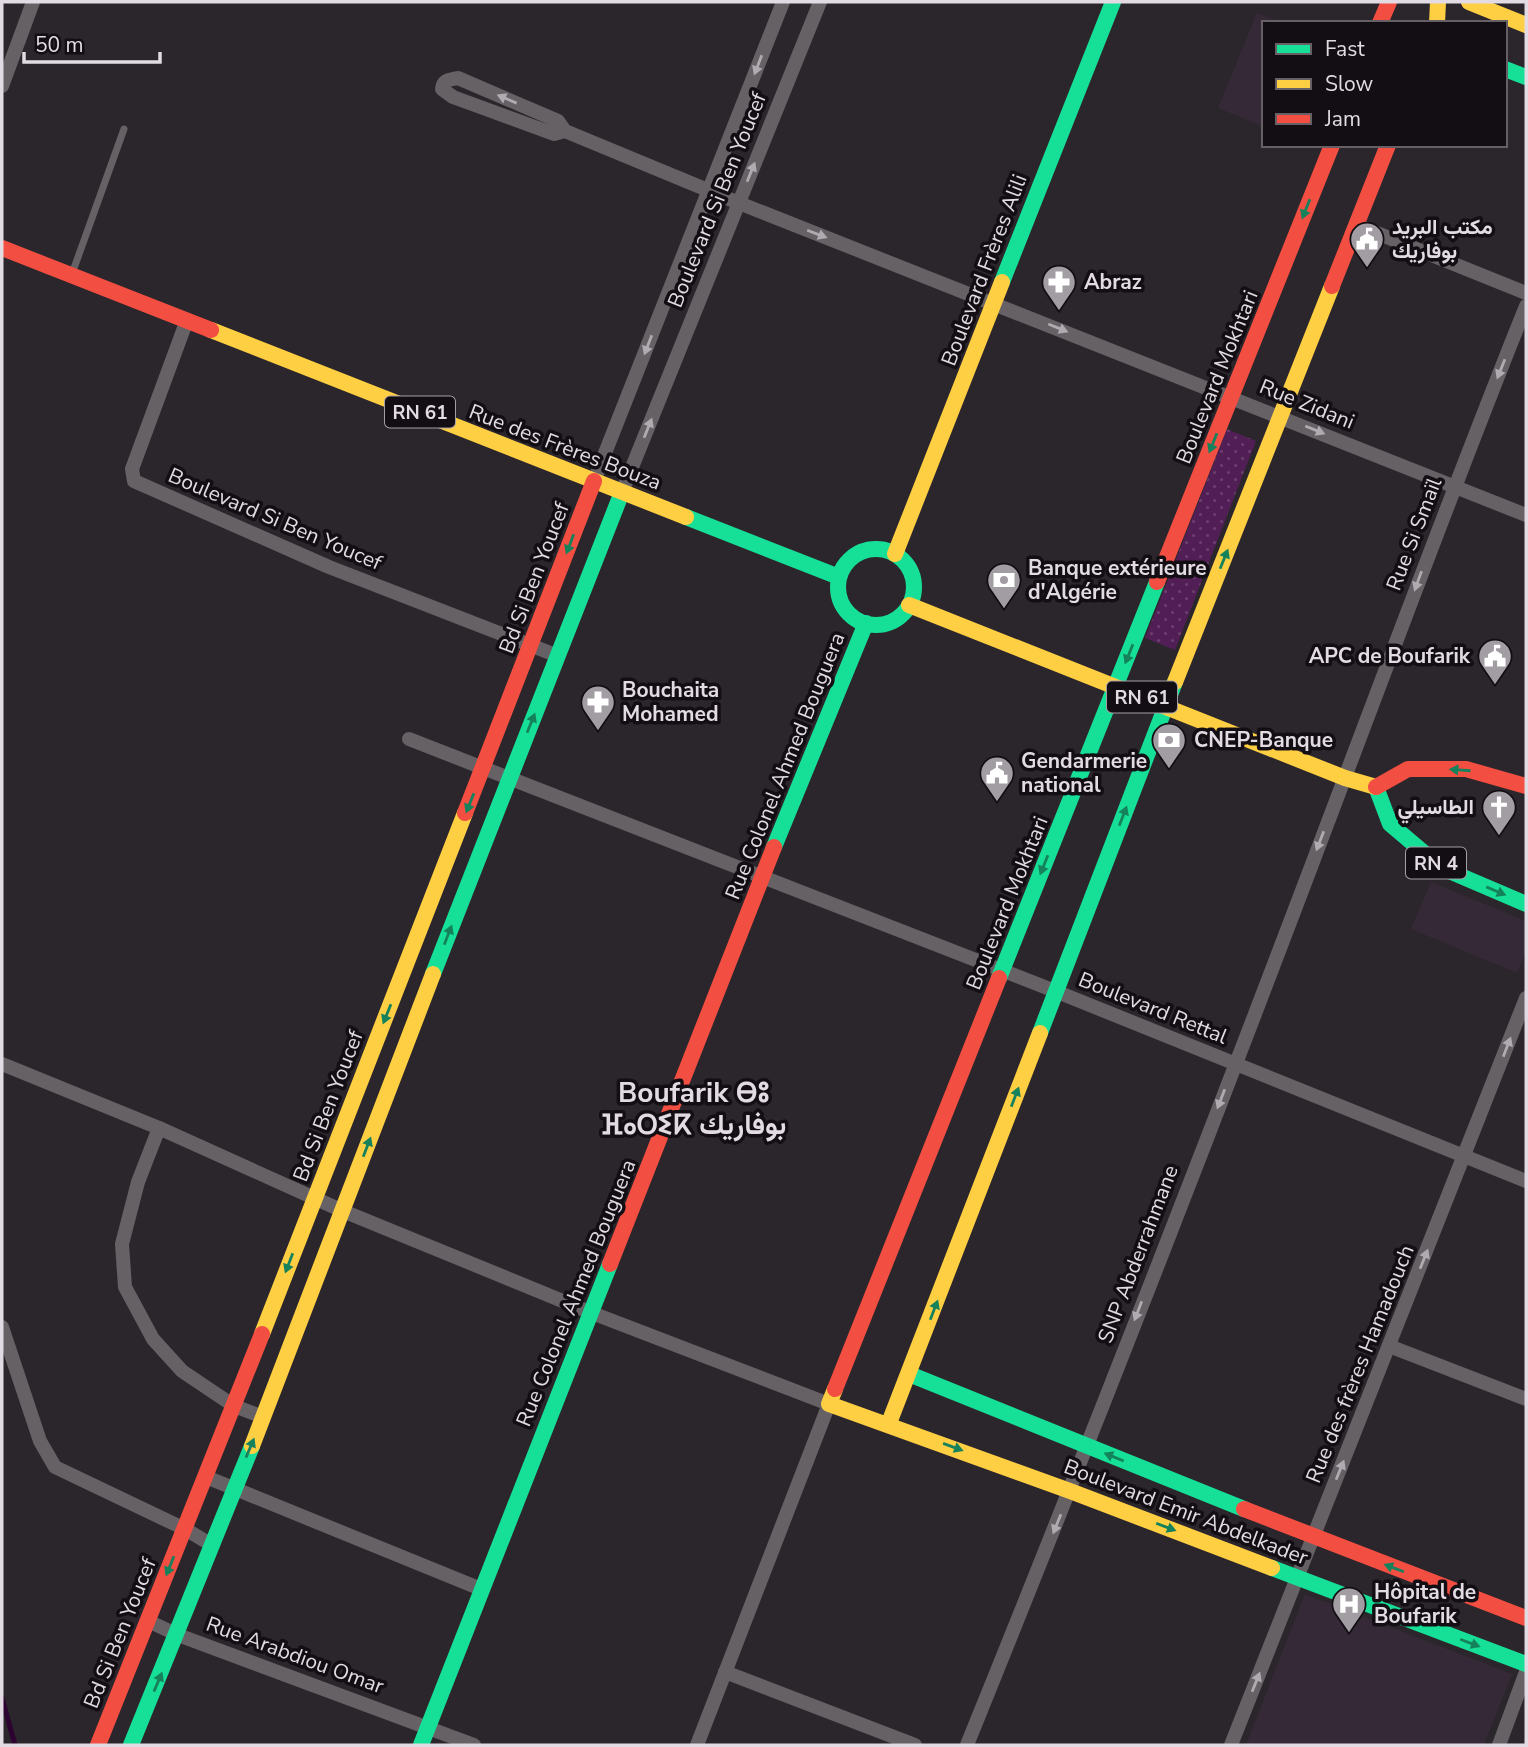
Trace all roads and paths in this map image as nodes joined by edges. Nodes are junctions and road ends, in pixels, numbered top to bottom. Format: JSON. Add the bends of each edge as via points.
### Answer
{"nodes":[{"id":1,"x":33,"y":2,"type":"edge"},
{"id":2,"x":783,"y":2,"type":"edge"},
{"id":3,"x":820,"y":2,"type":"edge"},
{"id":4,"x":1113,"y":2,"type":"edge"},
{"id":5,"x":1389,"y":2,"type":"edge"},
{"id":6,"x":1438,"y":2,"type":"edge"},
{"id":7,"x":1469,"y":2,"type":"edge"},
{"id":8,"x":1381,"y":21,"type":"edge"},
{"id":9,"x":1438,"y":21,"type":"edge"},
{"id":10,"x":1526,"y":25,"type":"edge"},
{"id":11,"x":1507,"y":70,"type":"edge"},
{"id":12,"x":1526,"y":77,"type":"edge"},
{"id":13,"x":2,"y":86,"type":"edge"},
{"id":14,"x":124,"y":129,"type":"dead end"},
{"id":15,"x":565,"y":131,"type":"junction"},
{"id":16,"x":1331,"y":147,"type":"edge"},
{"id":17,"x":1387,"y":147,"type":"edge"},
{"id":18,"x":709,"y":190,"type":"junction"},
{"id":19,"x":739,"y":203,"type":"junction"},
{"id":20,"x":1357,"y":225,"type":"junction"},
{"id":21,"x":2,"y":247,"type":"edge"},
{"id":22,"x":72,"y":275,"type":"junction"},
{"id":23,"x":1526,"y":293,"type":"edge"},
{"id":24,"x":994,"y":303,"type":"junction"},
{"id":25,"x":1526,"y":306,"type":"edge"},
{"id":26,"x":187,"y":320,"type":"junction"},
{"id":27,"x":1231,"y":397,"type":"junction"},
{"id":28,"x":1281,"y":416,"type":"junction"},
{"id":29,"x":594,"y":481,"type":"junction"},
{"id":30,"x":1454,"y":486,"type":"junction"},
{"id":31,"x":622,"y":492,"type":"junction"},
{"id":32,"x":1526,"y":515,"type":"edge"},
{"id":33,"x":895,"y":554,"type":"junction"},
{"id":34,"x":839,"y":577,"type":"junction"},
{"id":35,"x":909,"y":605,"type":"junction"},
{"id":36,"x":866,"y":623,"type":"junction"},
{"id":37,"x":531,"y":645,"type":"junction"},
{"id":38,"x":558,"y":656,"type":"junction"},
{"id":39,"x":1115,"y":687,"type":"junction"},
{"id":40,"x":1165,"y":706,"type":"junction"},
{"id":41,"x":409,"y":739,"type":"dead end"},
{"id":42,"x":484,"y":769,"type":"junction"},
{"id":43,"x":509,"y":778,"type":"junction"},
{"id":44,"x":1345,"y":778,"type":"junction"},
{"id":45,"x":1377,"y":786,"type":"junction"},
{"id":46,"x":1526,"y":786,"type":"edge"},
{"id":47,"x":762,"y":877,"type":"junction"},
{"id":48,"x":1526,"y":904,"type":"edge"},
{"id":49,"x":1002,"y":970,"type":"junction"},
{"id":50,"x":1055,"y":991,"type":"junction"},
{"id":51,"x":1526,"y":998,"type":"edge"},
{"id":52,"x":373,"y":1048,"type":"junction"},
{"id":53,"x":400,"y":1059,"type":"junction"},
{"id":54,"x":1235,"y":1063,"type":"junction"},
{"id":55,"x":2,"y":1064,"type":"edge"},
{"id":56,"x":159,"y":1128,"type":"junction"},
{"id":57,"x":1465,"y":1156,"type":"junction"},
{"id":58,"x":1526,"y":1181,"type":"edge"},
{"id":59,"x":314,"y":1199,"type":"junction"},
{"id":60,"x":343,"y":1211,"type":"junction"},
{"id":61,"x":592,"y":1312,"type":"junction"},
{"id":62,"x":2,"y":1327,"type":"edge"},
{"id":63,"x":1390,"y":1346,"type":"junction"},
{"id":64,"x":909,"y":1374,"type":"junction"},
{"id":65,"x":1526,"y":1399,"type":"edge"},
{"id":66,"x":829,"y":1404,"type":"junction"},
{"id":67,"x":234,"y":1406,"type":"junction"},
{"id":68,"x":263,"y":1417,"type":"junction"},
{"id":69,"x":889,"y":1423,"type":"junction"},
{"id":70,"x":1086,"y":1446,"type":"junction"},
{"id":71,"x":206,"y":1477,"type":"junction"},
{"id":72,"x":234,"y":1489,"type":"junction"},
{"id":73,"x":1070,"y":1491,"type":"junction"},
{"id":74,"x":185,"y":1529,"type":"junction"},
{"id":75,"x":1314,"y":1537,"type":"junction"},
{"id":76,"x":212,"y":1545,"type":"junction"},
{"id":77,"x":1298,"y":1577,"type":"junction"},
{"id":78,"x":481,"y":1589,"type":"junction"},
{"id":79,"x":1526,"y":1618,"type":"edge"},
{"id":80,"x":148,"y":1620,"type":"junction"},
{"id":81,"x":178,"y":1634,"type":"junction"},
{"id":82,"x":1526,"y":1664,"type":"edge"},
{"id":83,"x":725,"y":1672,"type":"junction"},
{"id":84,"x":1526,"y":1672,"type":"edge"},
{"id":85,"x":428,"y":1727,"type":"junction"},
{"id":86,"x":98,"y":1745,"type":"edge"},
{"id":87,"x":131,"y":1745,"type":"edge"},
{"id":88,"x":421,"y":1745,"type":"edge"},
{"id":89,"x":474,"y":1745,"type":"edge"},
{"id":90,"x":697,"y":1745,"type":"edge"},
{"id":91,"x":915,"y":1745,"type":"edge"},
{"id":92,"x":967,"y":1745,"type":"edge"},
{"id":93,"x":1231,"y":1745,"type":"edge"},
{"id":94,"x":1499,"y":1745,"type":"edge"}],
"edges":[{"from":1,"to":13,"type":"street"},
{"from":2,"to":18,"type":"street","name":"Boulevard Si Ben Youcef","one_way":true},
{"from":19,"to":3,"type":"street","name":"Boulevard Si Ben Youcef","one_way":true},
{"from":4,"to":24,"type":"street","name":"Boulevard Frères Alili"},
{"from":5,"to":8,"type":"street"},
{"from":6,"to":9,"type":"street"},
{"from":7,"to":10,"type":"street"},
{"from":11,"to":12,"type":"street"},
{"from":14,"to":22,"type":"lane"},
{"from":15,"to":15,"type":"street","one_way":true,"via":[[558,121],[458,78],[442,84],[453,97],[554,134]]},
{"from":15,"to":18,"type":"street","name":"Rue Zidani"},
{"from":16,"to":27,"type":"street","name":"Boulevard Mokhtari","one_way":true},
{"from":17,"to":20,"type":"street"},
{"from":18,"to":19,"type":"street","name":"Rue Zidani"},
{"from":18,"to":29,"type":"street","name":"Boulevard Si Ben Youcef","one_way":true},
{"from":19,"to":24,"type":"street","name":"Rue Zidani","one_way":true},
{"from":31,"to":19,"type":"street","name":"Boulevard Si Ben Youcef","one_way":true},
{"from":20,"to":23,"type":"street"},
{"from":20,"to":28,"type":"street"},
{"from":21,"to":22,"type":"street","name":"Rue des Frères Bouza","number":"RN 61"},
{"from":22,"to":26,"type":"street","name":"Rue des Frères Bouza","number":"RN 61"},
{"from":24,"to":27,"type":"street","name":"Rue Zidani","one_way":true},
{"from":24,"to":33,"type":"street","name":"Boulevard Frères Alili"},
{"from":25,"to":30,"type":"street","name":"Rue Si Smaïl","one_way":true},
{"from":26,"to":29,"type":"street","name":"Rue des Frères Bouza","number":"RN 61"},
{"from":26,"to":37,"type":"street","name":"Boulevard Si Ben Youcef","via":[[132,469],[134,481],[329,567]]},
{"from":27,"to":28,"type":"street","name":"Rue Zidani"},
{"from":27,"to":39,"type":"street","name":"Boulevard Mokhtari","one_way":true},
{"from":28,"to":30,"type":"street","name":"Rue Zidani","one_way":true},
{"from":40,"to":28,"type":"street","one_way":true},
{"from":29,"to":31,"type":"street","name":"Rue des Frères Bouza","number":"RN 61"},
{"from":29,"to":37,"type":"street","name":"Bd Si Ben Youcef","one_way":true},
{"from":30,"to":32,"type":"street","name":"Rue Zidani"},
{"from":30,"to":44,"type":"street","name":"Rue Si Smaïl","one_way":true},
{"from":31,"to":34,"type":"street","name":"Rue des Frères Bouza","number":"RN 61"},
{"from":31,"to":38,"type":"street"},
{"from":33,"to":34,"type":"street","via":[[882,549],[855,555]]},
{"from":33,"to":35,"type":"street","via":[[911,571],[914,582]]},
{"from":34,"to":36,"type":"street","via":[[841,600],[855,618]]},
{"from":35,"to":36,"type":"street","via":[[891,621]]},
{"from":35,"to":39,"type":"street","number":"RN 61"},
{"from":36,"to":47,"type":"street","name":"Rue Colonel Ahmed Bouguera"},
{"from":37,"to":38,"type":"street","name":"Boulevard Si Ben Youcef"},
{"from":37,"to":42,"type":"street","name":"Bd Si Ben Youcef"},
{"from":43,"to":38,"type":"street","one_way":true},
{"from":39,"to":40,"type":"street","number":"RN 61"},
{"from":39,"to":49,"type":"street","name":"Boulevard Mokhtari","one_way":true},
{"from":40,"to":44,"type":"street","number":"RN 61"},
{"from":50,"to":40,"type":"street","one_way":true},
{"from":41,"to":42,"type":"street","name":"Boulevard Rettal"},
{"from":42,"to":43,"type":"street","name":"Boulevard Rettal"},
{"from":42,"to":52,"type":"street","name":"Bd Si Ben Youcef","one_way":true},
{"from":43,"to":47,"type":"street","name":"Boulevard Rettal"},
{"from":53,"to":43,"type":"street","one_way":true},
{"from":44,"to":45,"type":"street","number":"RN 61"},
{"from":44,"to":54,"type":"street","name":"SNP Abderrahmane","one_way":true},
{"from":46,"to":45,"type":"street","one_way":true,"via":[[1466,769],[1408,769]]},
{"from":45,"to":48,"type":"street","number":"RN 4","one_way":true,"via":[[1390,824],[1442,868]]},
{"from":47,"to":49,"type":"street","name":"Boulevard Rettal"},
{"from":47,"to":61,"type":"street","name":"Rue Colonel Ahmed Bouguera"},
{"from":49,"to":50,"type":"street","name":"Boulevard Rettal"},
{"from":49,"to":66,"type":"street","name":"Boulevard Mokhtari"},
{"from":50,"to":54,"type":"street","name":"Boulevard Rettal"},
{"from":64,"to":50,"type":"street","one_way":true},
{"from":57,"to":51,"type":"street","name":"Rue des frères Hamadouch","one_way":true},
{"from":52,"to":53,"type":"street"},
{"from":52,"to":59,"type":"street","name":"Bd Si Ben Youcef"},
{"from":60,"to":53,"type":"street","one_way":true},
{"from":54,"to":57,"type":"street","name":"Boulevard Rettal"},
{"from":54,"to":70,"type":"street","name":"SNP Abderrahmane","one_way":true},
{"from":55,"to":56,"type":"street"},
{"from":56,"to":59,"type":"street"},
{"from":56,"to":67,"type":"street","via":[[138,1182],[122,1244],[125,1287],[153,1339],[181,1371]]},
{"from":57,"to":58,"type":"street","name":"Boulevard Rettal"},
{"from":63,"to":57,"type":"street","name":"Rue des frères Hamadouch","one_way":true},
{"from":59,"to":60,"type":"street"},
{"from":59,"to":67,"type":"street","name":"Bd Si Ben Youcef","one_way":true},
{"from":60,"to":61,"type":"street"},
{"from":60,"to":68,"type":"street"},
{"from":61,"to":66,"type":"street"},
{"from":61,"to":78,"type":"street","name":"Rue Colonel Ahmed Bouguera"},
{"from":62,"to":74,"type":"street","via":[[40,1441],[55,1467]]},
{"from":63,"to":65,"type":"street"},
{"from":75,"to":63,"type":"street","name":"Rue des frères Hamadouch","one_way":true},
{"from":64,"to":69,"type":"street"},
{"from":64,"to":70,"type":"street","name":"Boulevard Emir Abdelkader"},
{"from":66,"to":69,"type":"street","name":"Boulevard Emir Abdelkader"},
{"from":66,"to":83,"type":"street"},
{"from":67,"to":68,"type":"street"},
{"from":67,"to":71,"type":"street","name":"Bd Si Ben Youcef"},
{"from":72,"to":68,"type":"street","one_way":true},
{"from":69,"to":73,"type":"street","name":"Boulevard Emir Abdelkader","one_way":true},
{"from":70,"to":73,"type":"street","name":"SNP Abderrahmane"},
{"from":75,"to":70,"type":"street","name":"Boulevard Emir Abdelkader","one_way":true},
{"from":71,"to":72,"type":"street"},
{"from":71,"to":74,"type":"street","name":"Bd Si Ben Youcef"},
{"from":72,"to":76,"type":"street"},
{"from":72,"to":78,"type":"street"},
{"from":73,"to":77,"type":"street","name":"Boulevard Emir Abdelkader","one_way":true},
{"from":73,"to":92,"type":"street","name":"SNP Abderrahmane","one_way":true},
{"from":74,"to":76,"type":"street"},
{"from":74,"to":80,"type":"street","name":"Bd Si Ben Youcef","one_way":true},
{"from":75,"to":77,"type":"street","name":"Rue des frères Hamadouch"},
{"from":79,"to":75,"type":"street","name":"Boulevard Emir Abdelkader","one_way":true},
{"from":76,"to":81,"type":"street"},
{"from":77,"to":82,"type":"street","name":"Boulevard Emir Abdelkader","one_way":true},
{"from":93,"to":77,"type":"street","name":"Rue des frères Hamadouch","one_way":true},
{"from":78,"to":85,"type":"street","name":"Rue Colonel Ahmed Bouguera"},
{"from":80,"to":81,"type":"street","name":"Rue Arabdiou Omar"},
{"from":80,"to":86,"type":"street","name":"Bd Si Ben Youcef"},
{"from":81,"to":85,"type":"street","name":"Rue Arabdiou Omar"},
{"from":87,"to":81,"type":"street","one_way":true},
{"from":83,"to":90,"type":"street"},
{"from":83,"to":91,"type":"street"},
{"from":84,"to":94,"type":"street"},
{"from":85,"to":88,"type":"street","name":"Rue Colonel Ahmed Bouguera"},
{"from":85,"to":89,"type":"street","name":"Rue Arabdiou Omar"}]}
